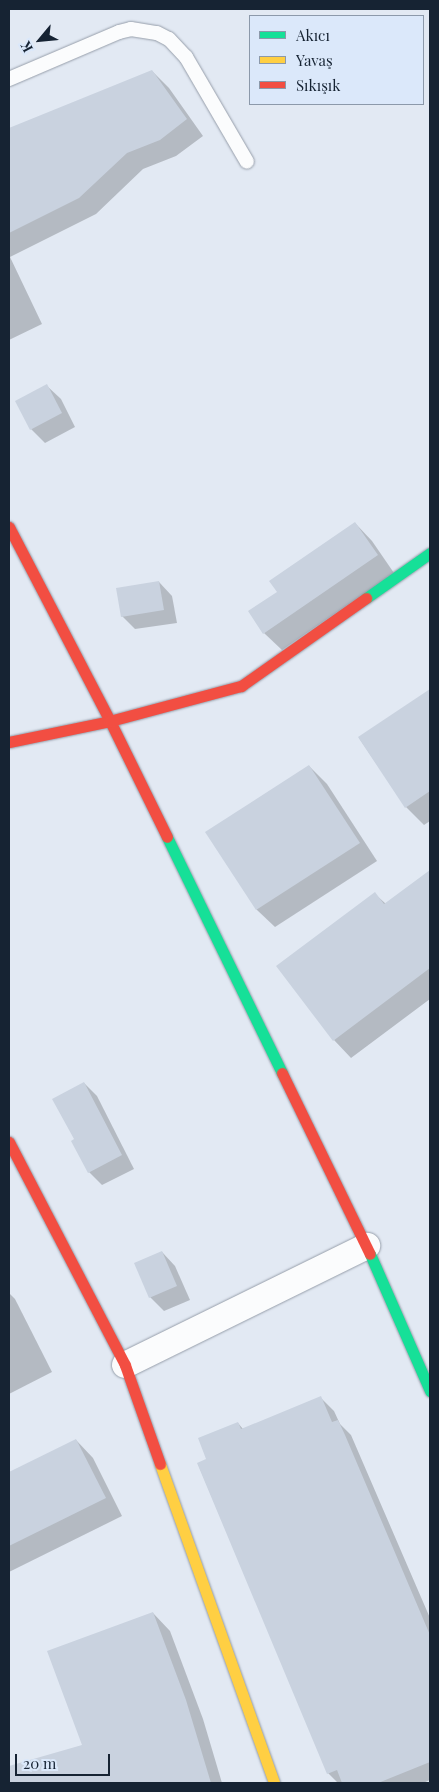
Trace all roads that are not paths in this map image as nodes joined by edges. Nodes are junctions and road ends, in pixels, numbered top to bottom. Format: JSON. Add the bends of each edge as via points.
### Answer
{"nodes":[{"id":1,"x":9,"y":80,"type":"edge"},
{"id":2,"x":247,"y":162,"type":"dead end"},
{"id":3,"x":9,"y":527,"type":"edge"},
{"id":4,"x":430,"y":553,"type":"edge"},
{"id":5,"x":110,"y":721,"type":"junction"},
{"id":6,"x":9,"y":742,"type":"edge"},
{"id":7,"x":9,"y":1142,"type":"edge"},
{"id":8,"x":367,"y":1246,"type":"junction"},
{"id":9,"x":125,"y":1365,"type":"junction"},
{"id":10,"x":430,"y":1391,"type":"edge"},
{"id":11,"x":274,"y":1783,"type":"edge"}],
"edges":[{"from":1,"to":2,"type":"lane","via":[[119,32],[131,29],[157,33],[178,47],[186,57]]},
{"from":3,"to":5,"type":"street"},
{"from":4,"to":5,"type":"street","via":[[241,686]]},
{"from":5,"to":6,"type":"street"},
{"from":5,"to":8,"type":"street"},
{"from":7,"to":9,"type":"street"},
{"from":8,"to":9,"type":"street"},
{"from":8,"to":10,"type":"street"},
{"from":9,"to":11,"type":"street"}]}
